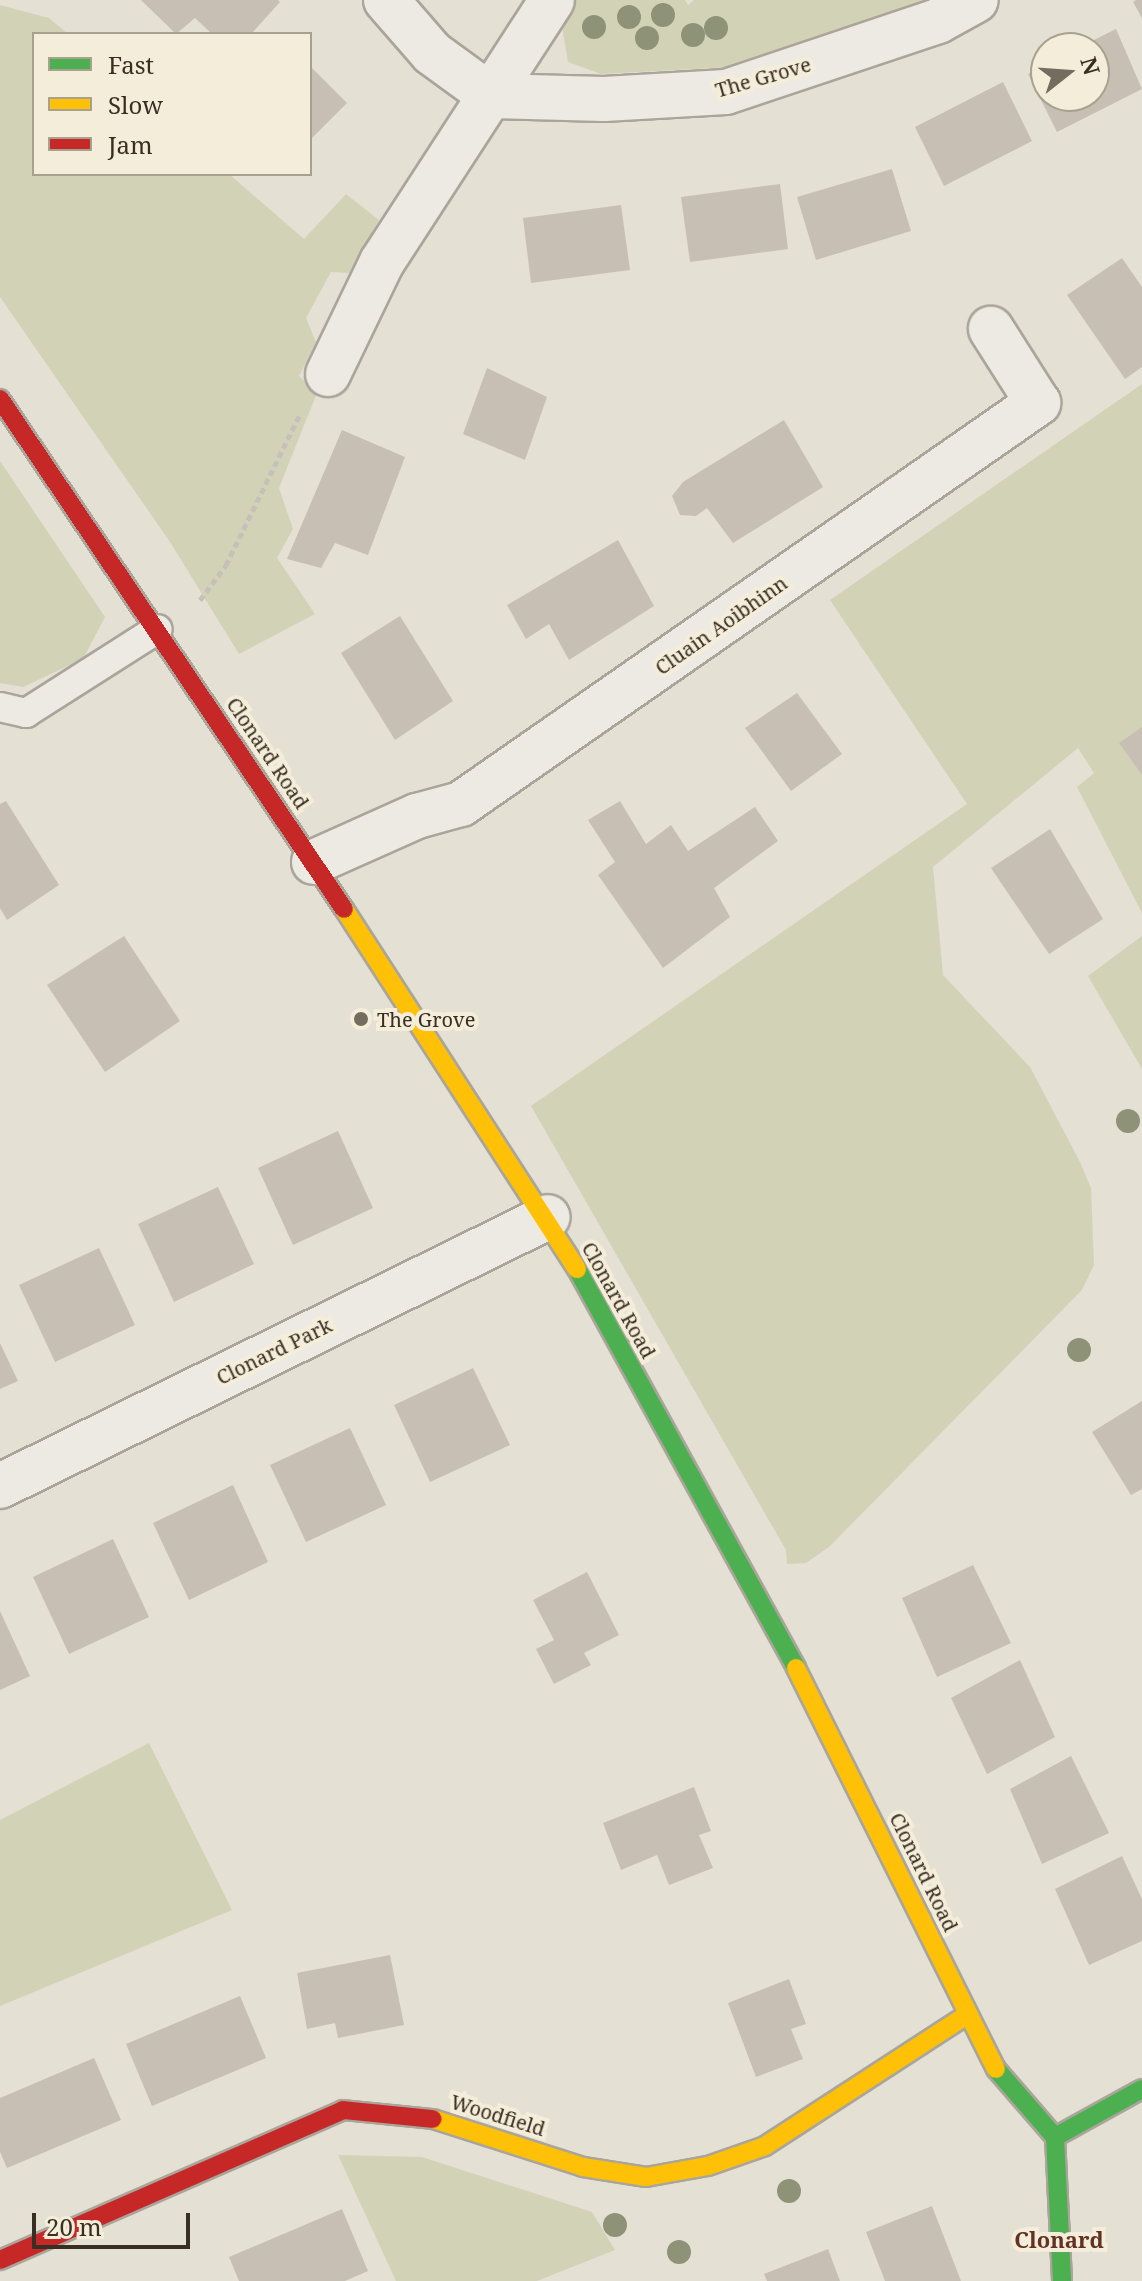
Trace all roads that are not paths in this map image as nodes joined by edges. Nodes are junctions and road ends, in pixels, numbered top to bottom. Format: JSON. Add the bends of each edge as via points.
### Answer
{"nodes":[{"id":1,"x":386,"y":0,"type":"edge"},
{"id":2,"x":552,"y":0,"type":"edge"},
{"id":3,"x":976,"y":0,"type":"edge"},
{"id":4,"x":491,"y":96,"type":"junction"},
{"id":5,"x":991,"y":329,"type":"dead end"},
{"id":6,"x":328,"y":374,"type":"road end"},
{"id":7,"x":0,"y":399,"type":"edge"},
{"id":8,"x":163,"y":636,"type":"junction"},
{"id":9,"x":0,"y":707,"type":"edge"},
{"id":10,"x":314,"y":862,"type":"junction"},
{"id":11,"x":548,"y":1217,"type":"junction"},
{"id":12,"x":0,"y":1486,"type":"edge"},
{"id":13,"x":967,"y":2015,"type":"junction"},
{"id":14,"x":1142,"y":2089,"type":"edge"},
{"id":15,"x":1055,"y":2137,"type":"junction"},
{"id":16,"x":0,"y":2260,"type":"edge"},
{"id":17,"x":1062,"y":2281,"type":"edge"}],
"edges":[{"from":1,"to":4,"type":"street","via":[[432,53]]},
{"from":2,"to":4,"type":"street"},
{"from":3,"to":4,"type":"street","name":"The Grove","via":[[938,21],[726,92],[604,99]]},
{"from":4,"to":6,"type":"street","via":[[382,262]]},
{"from":5,"to":10,"type":"street","name":"Cluain Aoibhinn","via":[[1038,403],[461,804],[417,816]]},
{"from":7,"to":8,"type":"street","name":"Clonard Road"},
{"from":8,"to":9,"type":"lane","via":[[26,713]]},
{"from":8,"to":10,"type":"street","name":"Clonard Road"},
{"from":10,"to":11,"type":"street","name":"Clonard Road"},
{"from":11,"to":12,"type":"street","name":"Clonard Park"},
{"from":11,"to":13,"type":"street","name":"Clonard Road","via":[[770,1614]]},
{"from":13,"to":15,"type":"street","name":"Clonard Road","via":[[991,2063]]},
{"from":13,"to":16,"type":"street","name":"Woodfield","via":[[765,2146],[708,2166],[630,2175],[583,2167],[438,2119],[343,2110]]},
{"from":14,"to":15,"type":"street"},
{"from":15,"to":17,"type":"street"}]}
